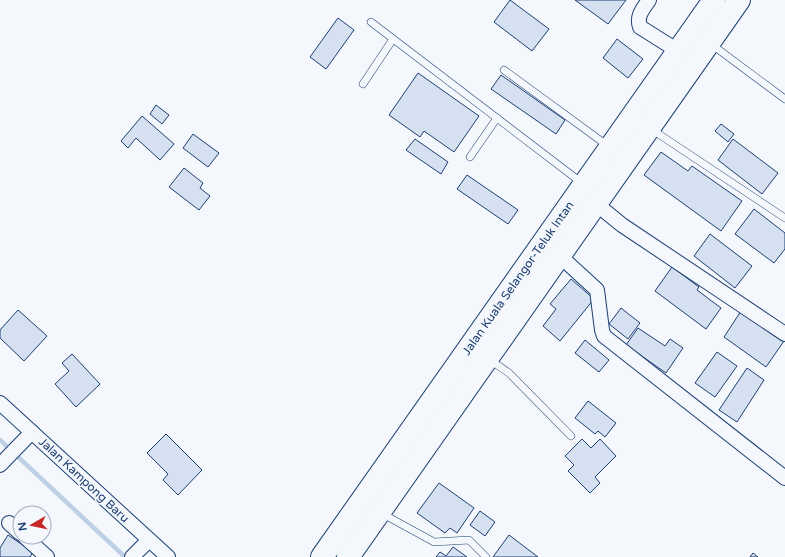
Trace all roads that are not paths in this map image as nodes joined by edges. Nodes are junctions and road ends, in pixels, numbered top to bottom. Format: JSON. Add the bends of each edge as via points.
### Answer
{"nodes":[{"id":1,"x":649,"y":0,"type":"edge"},
{"id":2,"x":714,"y":0,"type":"edge"},
{"id":3,"x":739,"y":0,"type":"edge"},
{"id":4,"x":371,"y":22,"type":"dead end"},
{"id":5,"x":393,"y":38,"type":"junction"},
{"id":6,"x":709,"y":43,"type":"junction"},
{"id":7,"x":678,"y":52,"type":"junction"},
{"id":8,"x":504,"y":70,"type":"dead end"},
{"id":9,"x":363,"y":84,"type":"dead end"},
{"id":10,"x":785,"y":98,"type":"edge"},
{"id":11,"x":497,"y":118,"type":"junction"},
{"id":12,"x":649,"y":128,"type":"junction"},
{"id":13,"x":610,"y":147,"type":"junction"},
{"id":14,"x":470,"y":156,"type":"dead end"},
{"id":15,"x":584,"y":185,"type":"junction"},
{"id":16,"x":595,"y":203,"type":"junction"},
{"id":17,"x":785,"y":218,"type":"edge"},
{"id":18,"x":559,"y":255,"type":"junction"},
{"id":19,"x":785,"y":334,"type":"edge"},
{"id":20,"x":487,"y":358,"type":"junction"},
{"id":21,"x":0,"y":403,"type":"edge"},
{"id":22,"x":32,"y":432,"type":"junction"},
{"id":23,"x":571,"y":436,"type":"dead end"},
{"id":24,"x":4,"y":461,"type":"edge"},
{"id":25,"x":785,"y":478,"type":"edge"},
{"id":26,"x":380,"y":512,"type":"junction"},
{"id":27,"x":9,"y":523,"type":"dead end"},
{"id":28,"x":12,"y":525,"type":"edge"},
{"id":29,"x":149,"y":540,"type":"junction"},
{"id":30,"x":34,"y":545,"type":"edge"},
{"id":31,"x":135,"y":555,"type":"edge"},
{"id":32,"x":47,"y":557,"type":"edge"},
{"id":33,"x":168,"y":557,"type":"edge"},
{"id":34,"x":322,"y":557,"type":"edge"},
{"id":35,"x":348,"y":557,"type":"edge"},
{"id":36,"x":486,"y":557,"type":"edge"}],
"edges":[{"from":1,"to":7,"type":"street","via":[[638,18],[640,27]]},
{"from":2,"to":7,"type":"highway","name":"Jalan Kuala Selangor-Teluk Intan"},
{"from":3,"to":6,"type":"highway","name":"Jalan Kuala Selangor-Teluk Intan"},
{"from":4,"to":5,"type":"lane"},
{"from":5,"to":9,"type":"lane"},
{"from":5,"to":11,"type":"lane"},
{"from":6,"to":10,"type":"lane"},
{"from":6,"to":12,"type":"highway","name":"Jalan Kuala Selangor-Teluk Intan"},
{"from":7,"to":13,"type":"highway","name":"Jalan Kuala Selangor-Teluk Intan"},
{"from":8,"to":13,"type":"lane"},
{"from":11,"to":14,"type":"lane"},
{"from":11,"to":15,"type":"lane"},
{"from":12,"to":16,"type":"highway","name":"Jalan Kuala Selangor-Teluk Intan"},
{"from":12,"to":17,"type":"lane"},
{"from":13,"to":15,"type":"highway","name":"Jalan Kuala Selangor-Teluk Intan"},
{"from":15,"to":34,"type":"highway","name":"Jalan Kuala Selangor-Teluk Intan"},
{"from":16,"to":18,"type":"highway","name":"Jalan Kuala Selangor-Teluk Intan"},
{"from":16,"to":19,"type":"street","via":[[622,225]]},
{"from":18,"to":20,"type":"highway","name":"Jalan Kuala Selangor-Teluk Intan"},
{"from":18,"to":25,"type":"street","via":[[597,290],[604,336]]},
{"from":20,"to":23,"type":"lane","via":[[509,373]]},
{"from":20,"to":26,"type":"highway","name":"Jalan Kuala Selangor-Teluk Intan"},
{"from":21,"to":22,"type":"street","name":"Jalan Kampong Baru"},
{"from":22,"to":24,"type":"street"},
{"from":22,"to":29,"type":"street","name":"Jalan Kampong Baru"},
{"from":26,"to":35,"type":"highway","name":"Jalan Kuala Selangor-Teluk Intan"},
{"from":26,"to":36,"type":"lane","via":[[434,542],[469,540]]},
{"from":27,"to":28,"type":"street"},
{"from":29,"to":31,"type":"street"},
{"from":29,"to":33,"type":"street","name":"Jalan Kampong Baru"},
{"from":30,"to":32,"type":"street"}]}
